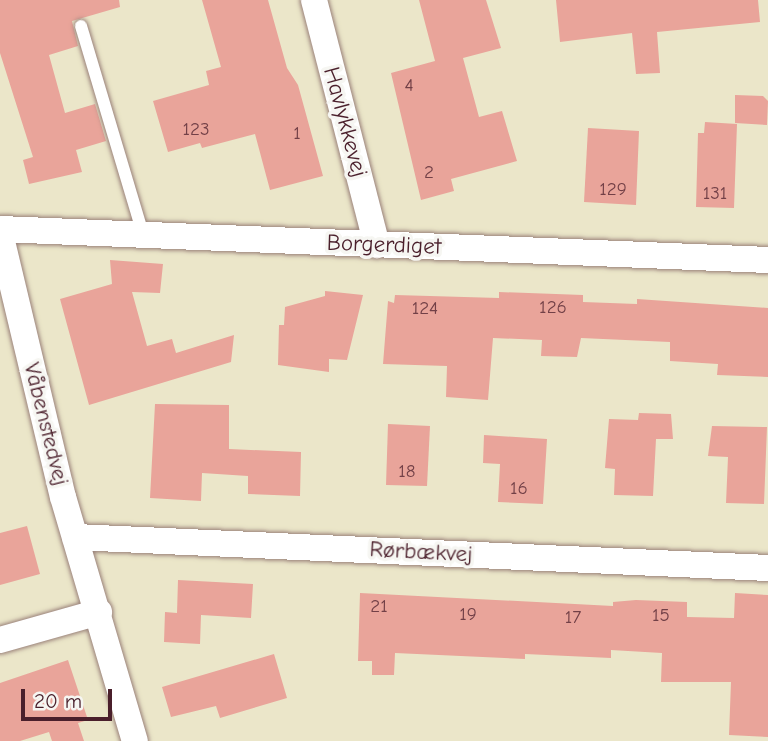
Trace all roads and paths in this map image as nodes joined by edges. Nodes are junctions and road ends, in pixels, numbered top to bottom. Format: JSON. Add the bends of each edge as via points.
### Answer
{"nodes":[{"id":1,"x":314,"y":0,"type":"edge"},
{"id":2,"x":81,"y":26,"type":"dead end"},
{"id":3,"x":0,"y":231,"type":"edge"},
{"id":4,"x":144,"y":237,"type":"junction"},
{"id":5,"x":377,"y":244,"type":"junction"},
{"id":6,"x":768,"y":260,"type":"edge"},
{"id":7,"x":75,"y":537,"type":"junction"},
{"id":8,"x":768,"y":568,"type":"edge"},
{"id":9,"x":99,"y":612,"type":"junction"},
{"id":10,"x":0,"y":640,"type":"edge"},
{"id":11,"x":135,"y":741,"type":"edge"}],
"edges":[{"from":1,"to":5,"type":"street","name":"Havlykkevej"},
{"from":2,"to":4,"type":"lane"},
{"from":3,"to":4,"type":"street","name":"Borgerdiget"},
{"from":3,"to":7,"type":"street","name":"Våbenstedvej"},
{"from":4,"to":5,"type":"street","name":"Borgerdiget"},
{"from":5,"to":6,"type":"street","name":"Borgerdiget"},
{"from":7,"to":8,"type":"street","name":"Rørbækvej"},
{"from":7,"to":9,"type":"street","name":"Våbenstedvej"},
{"from":9,"to":10,"type":"street"},
{"from":9,"to":11,"type":"street","name":"Våbenstedvej"}]}
